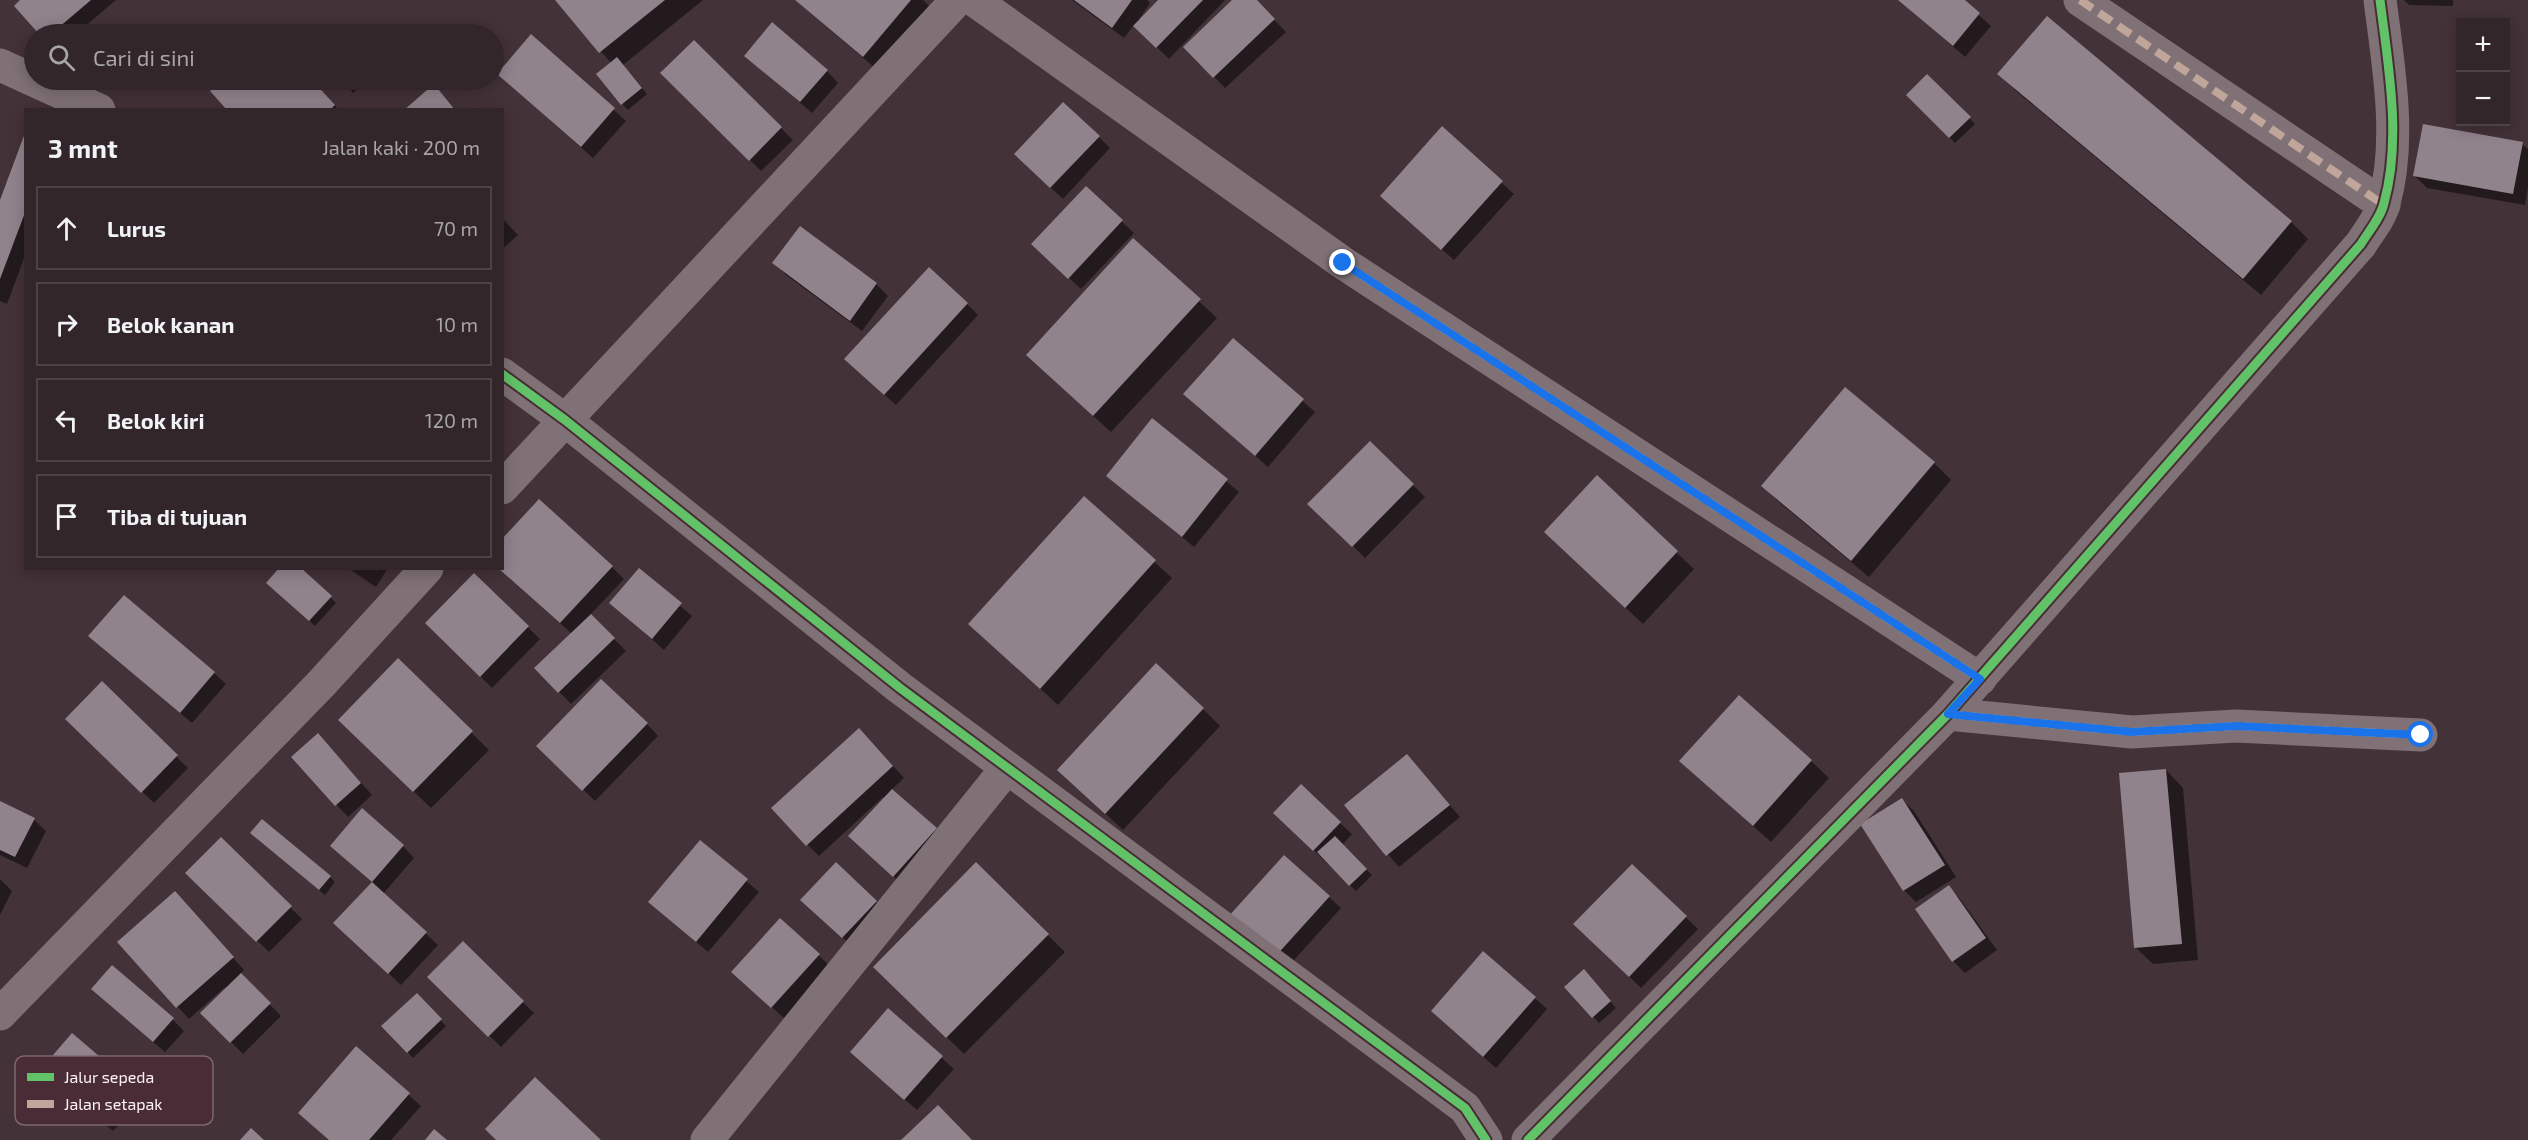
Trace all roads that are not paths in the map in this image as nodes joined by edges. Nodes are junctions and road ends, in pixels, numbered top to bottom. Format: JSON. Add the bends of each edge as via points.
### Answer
{"nodes":[{"id":1,"x":957,"y":0,"type":"edge"},
{"id":2,"x":974,"y":0,"type":"edge"},
{"id":3,"x":2080,"y":0,"type":"edge"},
{"id":4,"x":2380,"y":0,"type":"edge"},
{"id":5,"x":0,"y":65,"type":"edge"},
{"id":6,"x":24,"y":76,"type":"edge"},
{"id":7,"x":55,"y":90,"type":"edge"},
{"id":8,"x":95,"y":108,"type":"edge"},
{"id":9,"x":2384,"y":205,"type":"junction"},
{"id":10,"x":504,"y":375,"type":"edge"},
{"id":11,"x":565,"y":420,"type":"junction"},
{"id":12,"x":504,"y":486,"type":"edge"},
{"id":13,"x":426,"y":570,"type":"edge"},
{"id":14,"x":1980,"y":679,"type":"junction"},
{"id":15,"x":1948,"y":714,"type":"junction"},
{"id":16,"x":2421,"y":735,"type":"dead end"},
{"id":17,"x":1006,"y":769,"type":"junction"},
{"id":18,"x":0,"y":1014,"type":"edge"},
{"id":19,"x":707,"y":1140,"type":"edge"},
{"id":20,"x":1486,"y":1140,"type":"edge"},
{"id":21,"x":1528,"y":1140,"type":"edge"}],
"edges":[{"from":1,"to":11,"type":"street"},
{"from":2,"to":14,"type":"street","via":[[1343,263]]},
{"from":3,"to":9,"type":"street"},
{"from":4,"to":9,"type":"street","via":[[2392,94],[2390,167]]},
{"from":5,"to":6,"type":"street"},
{"from":7,"to":8,"type":"street"},
{"from":9,"to":14,"type":"street","via":[[2361,244]]},
{"from":10,"to":11,"type":"street"},
{"from":11,"to":12,"type":"street"},
{"from":11,"to":17,"type":"street"},
{"from":13,"to":18,"type":"street","via":[[320,685]]},
{"from":14,"to":15,"type":"street"},
{"from":15,"to":16,"type":"street","via":[[2132,732],[2236,726]]},
{"from":15,"to":21,"type":"street"},
{"from":17,"to":19,"type":"street"},
{"from":17,"to":20,"type":"street","via":[[1465,1108]]}]}
